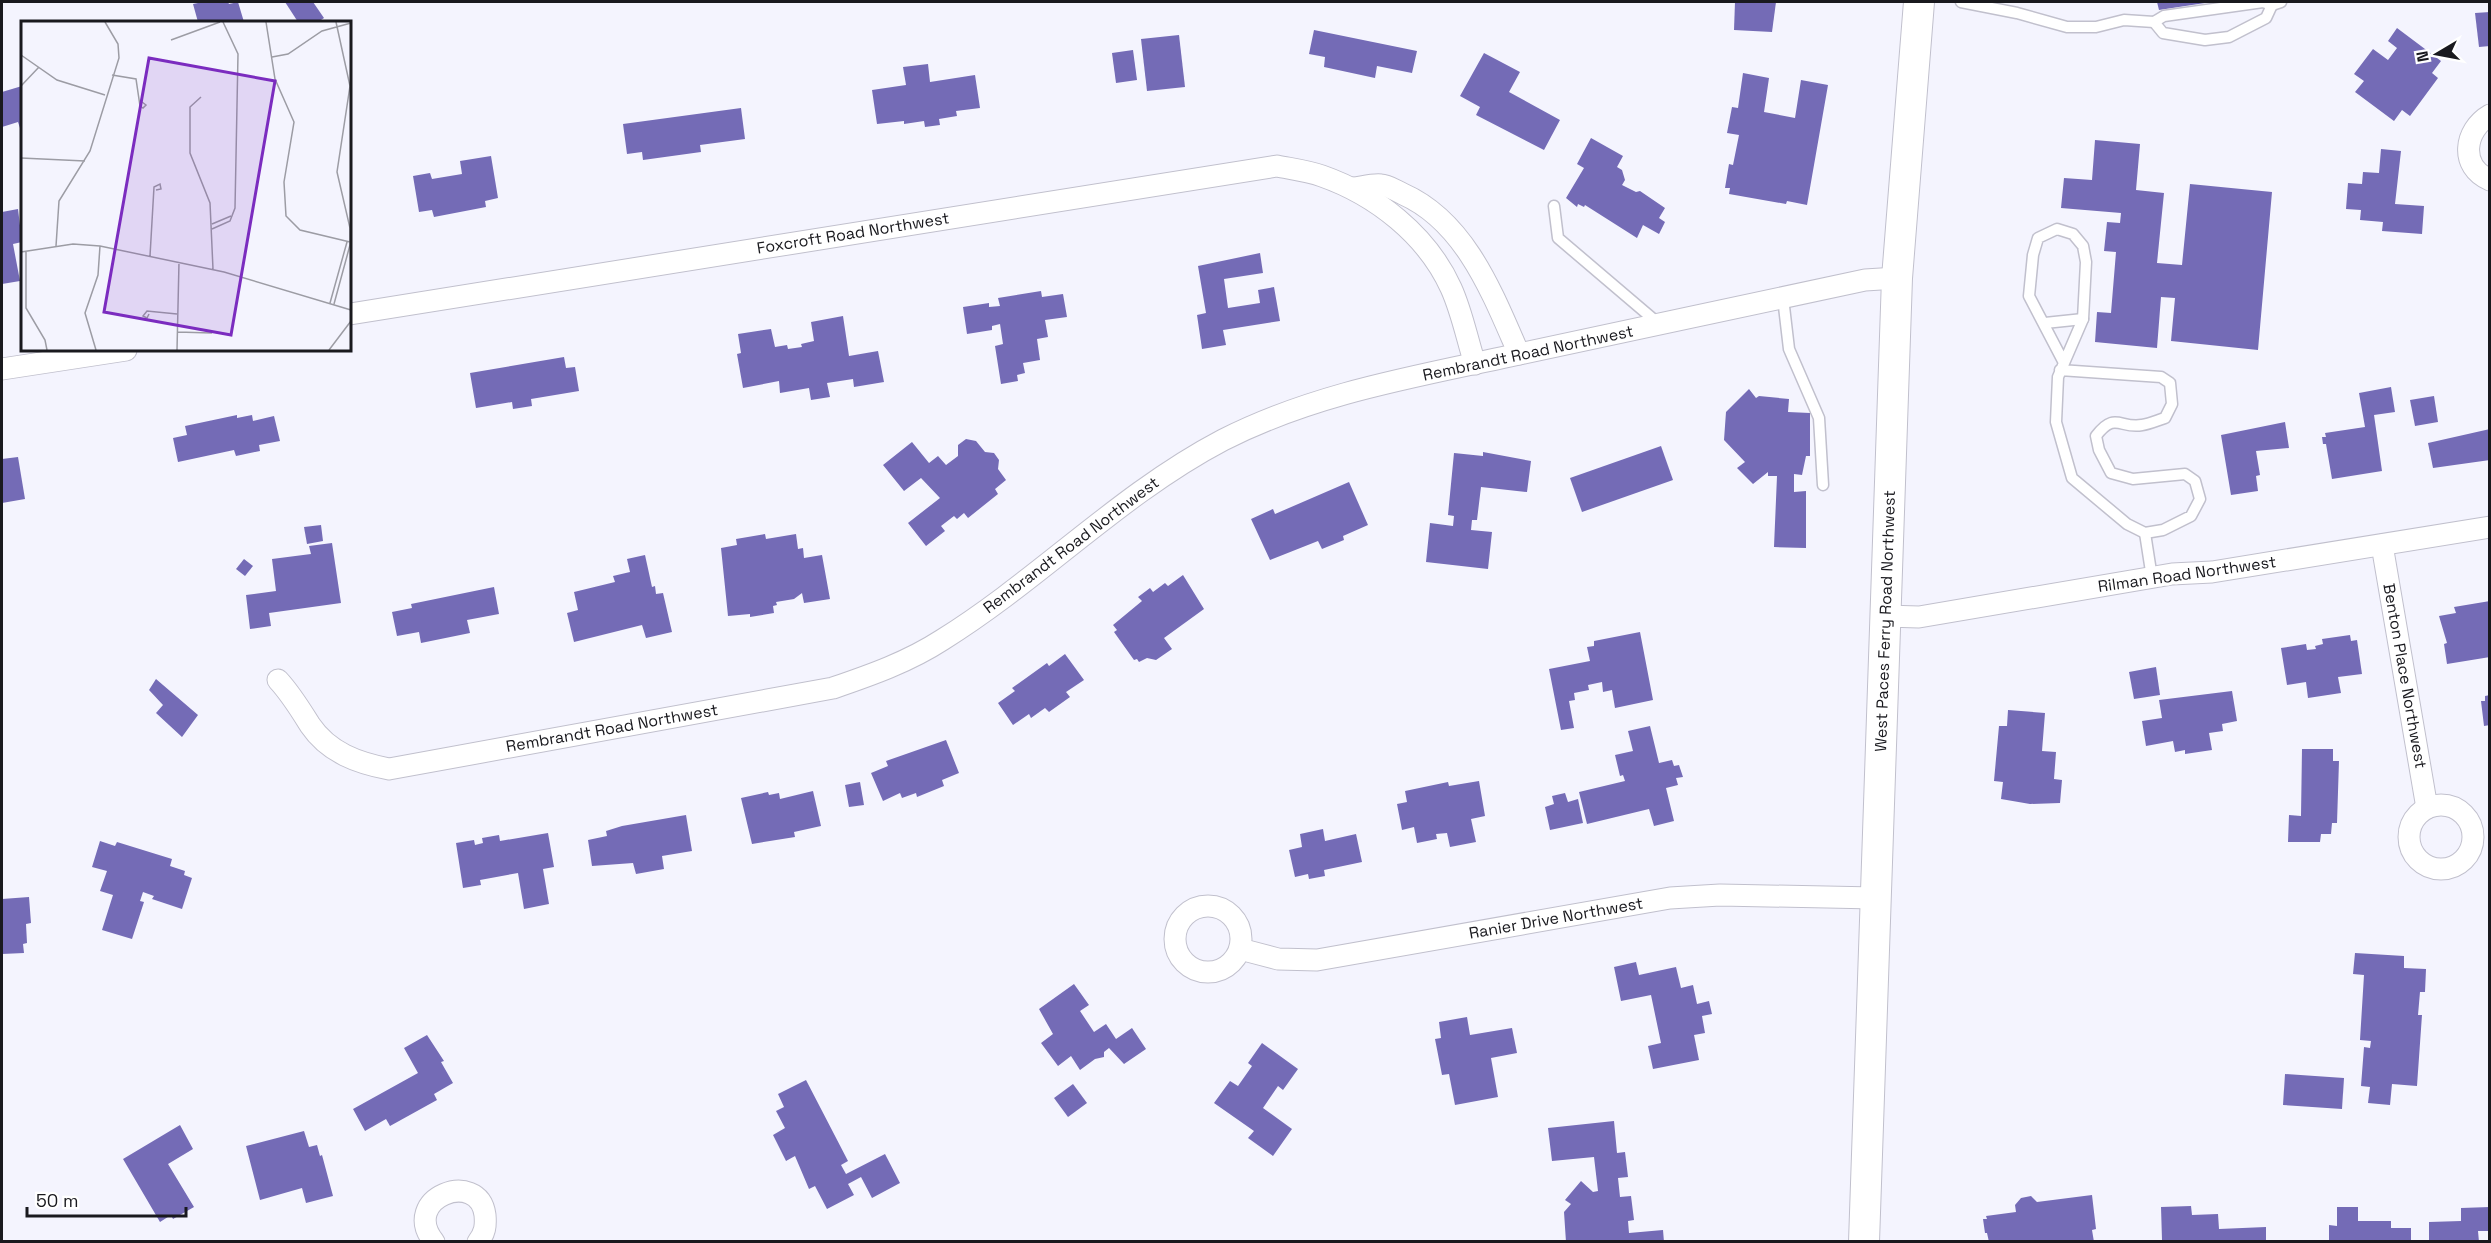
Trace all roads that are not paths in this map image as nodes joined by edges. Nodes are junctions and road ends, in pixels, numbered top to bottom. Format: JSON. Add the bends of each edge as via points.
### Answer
{"nodes":[{"id":1,"x":1919,"y":2,"type":"edge"},
{"id":2,"x":1961,"y":2,"type":"edge"},
{"id":3,"x":2277,"y":3,"type":"edge"},
{"id":4,"x":2154,"y":22,"type":"junction"},
{"id":5,"x":2490,"y":115,"type":"edge"},
{"id":6,"x":2490,"y":180,"type":"edge"},
{"id":7,"x":1354,"y":188,"type":"junction"},
{"id":8,"x":1554,"y":206,"type":"dead end"},
{"id":9,"x":1897,"y":278,"type":"junction"},
{"id":10,"x":1783,"y":298,"type":"junction"},
{"id":11,"x":351,"y":314,"type":"edge"},
{"id":12,"x":2083,"y":319,"type":"junction"},
{"id":13,"x":2045,"y":323,"type":"junction"},
{"id":14,"x":1659,"y":324,"type":"junction"},
{"id":15,"x":119,"y":351,"type":"edge"},
{"id":16,"x":1519,"y":354,"type":"junction"},
{"id":17,"x":1475,"y":364,"type":"junction"},
{"id":18,"x":2061,"y":365,"type":"junction"},
{"id":19,"x":2,"y":369,"type":"edge"},
{"id":20,"x":1823,"y":485,"type":"dead end"},
{"id":21,"x":2490,"y":527,"type":"edge"},
{"id":22,"x":2145,"y":533,"type":"junction"},
{"id":23,"x":2382,"y":544,"type":"junction"},
{"id":24,"x":2152,"y":578,"type":"junction"},
{"id":25,"x":1885,"y":615,"type":"junction"},
{"id":26,"x":278,"y":680,"type":"dead end"},
{"id":27,"x":2427,"y":808,"type":"dead end"},
{"id":28,"x":1875,"y":898,"type":"junction"},
{"id":29,"x":1240,"y":949,"type":"dead end"},
{"id":30,"x":427,"y":1240,"type":"edge"},
{"id":31,"x":478,"y":1242,"type":"edge"},
{"id":32,"x":1864,"y":1242,"type":"edge"}],
"edges":[{"from":1,"to":9,"type":"main road","name":"West Paces Ferry Road Northwest"},
{"from":2,"to":4,"type":"lane","via":[[2067,27],[2096,27],[2124,20]]},
{"from":3,"to":4,"type":"lane","via":[[2164,16]]},
{"from":3,"to":4,"type":"lane","via":[[2266,18],[2217,39],[2163,33]]},
{"from":5,"to":6,"type":"street","via":[[2473,129],[2468,151],[2477,172]]},
{"from":7,"to":11,"type":"street","name":"Foxcroft Road Northwest","via":[[1320,175],[1266,167]]},
{"from":7,"to":16,"type":"street","name":"Foxcroft Road Northwest","via":[[1382,185],[1415,199],[1445,225],[1471,255],[1487,282]]},
{"from":7,"to":17,"type":"street","name":"Foxcroft Road Northwest","via":[[1416,236],[1436,261],[1451,289]]},
{"from":8,"to":14,"type":"lane","via":[[1558,238]]},
{"from":9,"to":10,"type":"street","name":"Rembrandt Road Northwest","via":[[1865,280]]},
{"from":9,"to":25,"type":"main road","name":"West Paces Ferry Road Northwest"},
{"from":10,"to":14,"type":"street","name":"Rembrandt Road Northwest"},
{"from":10,"to":20,"type":"lane","via":[[1789,349],[1819,418]]},
{"from":12,"to":13,"type":"lane"},
{"from":12,"to":13,"type":"lane","via":[[2084,246],[2073,234],[2057,230],[2038,238],[2033,255],[2029,296]]},
{"from":12,"to":18,"type":"lane"},
{"from":13,"to":18,"type":"lane"},
{"from":14,"to":16,"type":"street","name":"Rembrandt Road Northwest"},
{"from":15,"to":19,"type":"street"},
{"from":16,"to":17,"type":"street","name":"Rembrandt Road Northwest"},
{"from":17,"to":26,"type":"street","name":"Rembrandt Road Northwest","via":[[1332,396],[1224,440],[1142,489],[1011,592],[941,641],[886,670],[833,688],[389,769],[357,763],[330,747]]},
{"from":18,"to":22,"type":"lane","via":[[2056,422],[2072,478],[2127,524]]},
{"from":18,"to":22,"type":"lane","via":[[2161,376],[2170,383],[2172,404],[2165,418],[2141,426],[2114,421],[2096,436],[2111,474],[2133,479],[2185,474],[2195,482],[2199,499],[2191,516],[2163,530]]},
{"from":21,"to":23,"type":"street","name":"Rilman Road Northwest"},
{"from":22,"to":24,"type":"lane"},
{"from":23,"to":24,"type":"street","name":"Rilman Road Northwest"},
{"from":23,"to":27,"type":"street","name":"Benton Place Northwest"},
{"from":24,"to":25,"type":"street","name":"Rilman Road Northwest","via":[[1919,617]]},
{"from":25,"to":28,"type":"main road","name":"West Paces Ferry Road Northwest"},
{"from":28,"to":29,"type":"street","name":"Ranier Drive Northwest","via":[[1670,898],[1317,960],[1278,959]]},
{"from":28,"to":32,"type":"main road","name":"West Paces Ferry Road Northwest"},
{"from":30,"to":31,"type":"street","via":[[425,1221],[431,1204],[453,1191],[469,1193],[484,1209],[486,1224]]}]}
